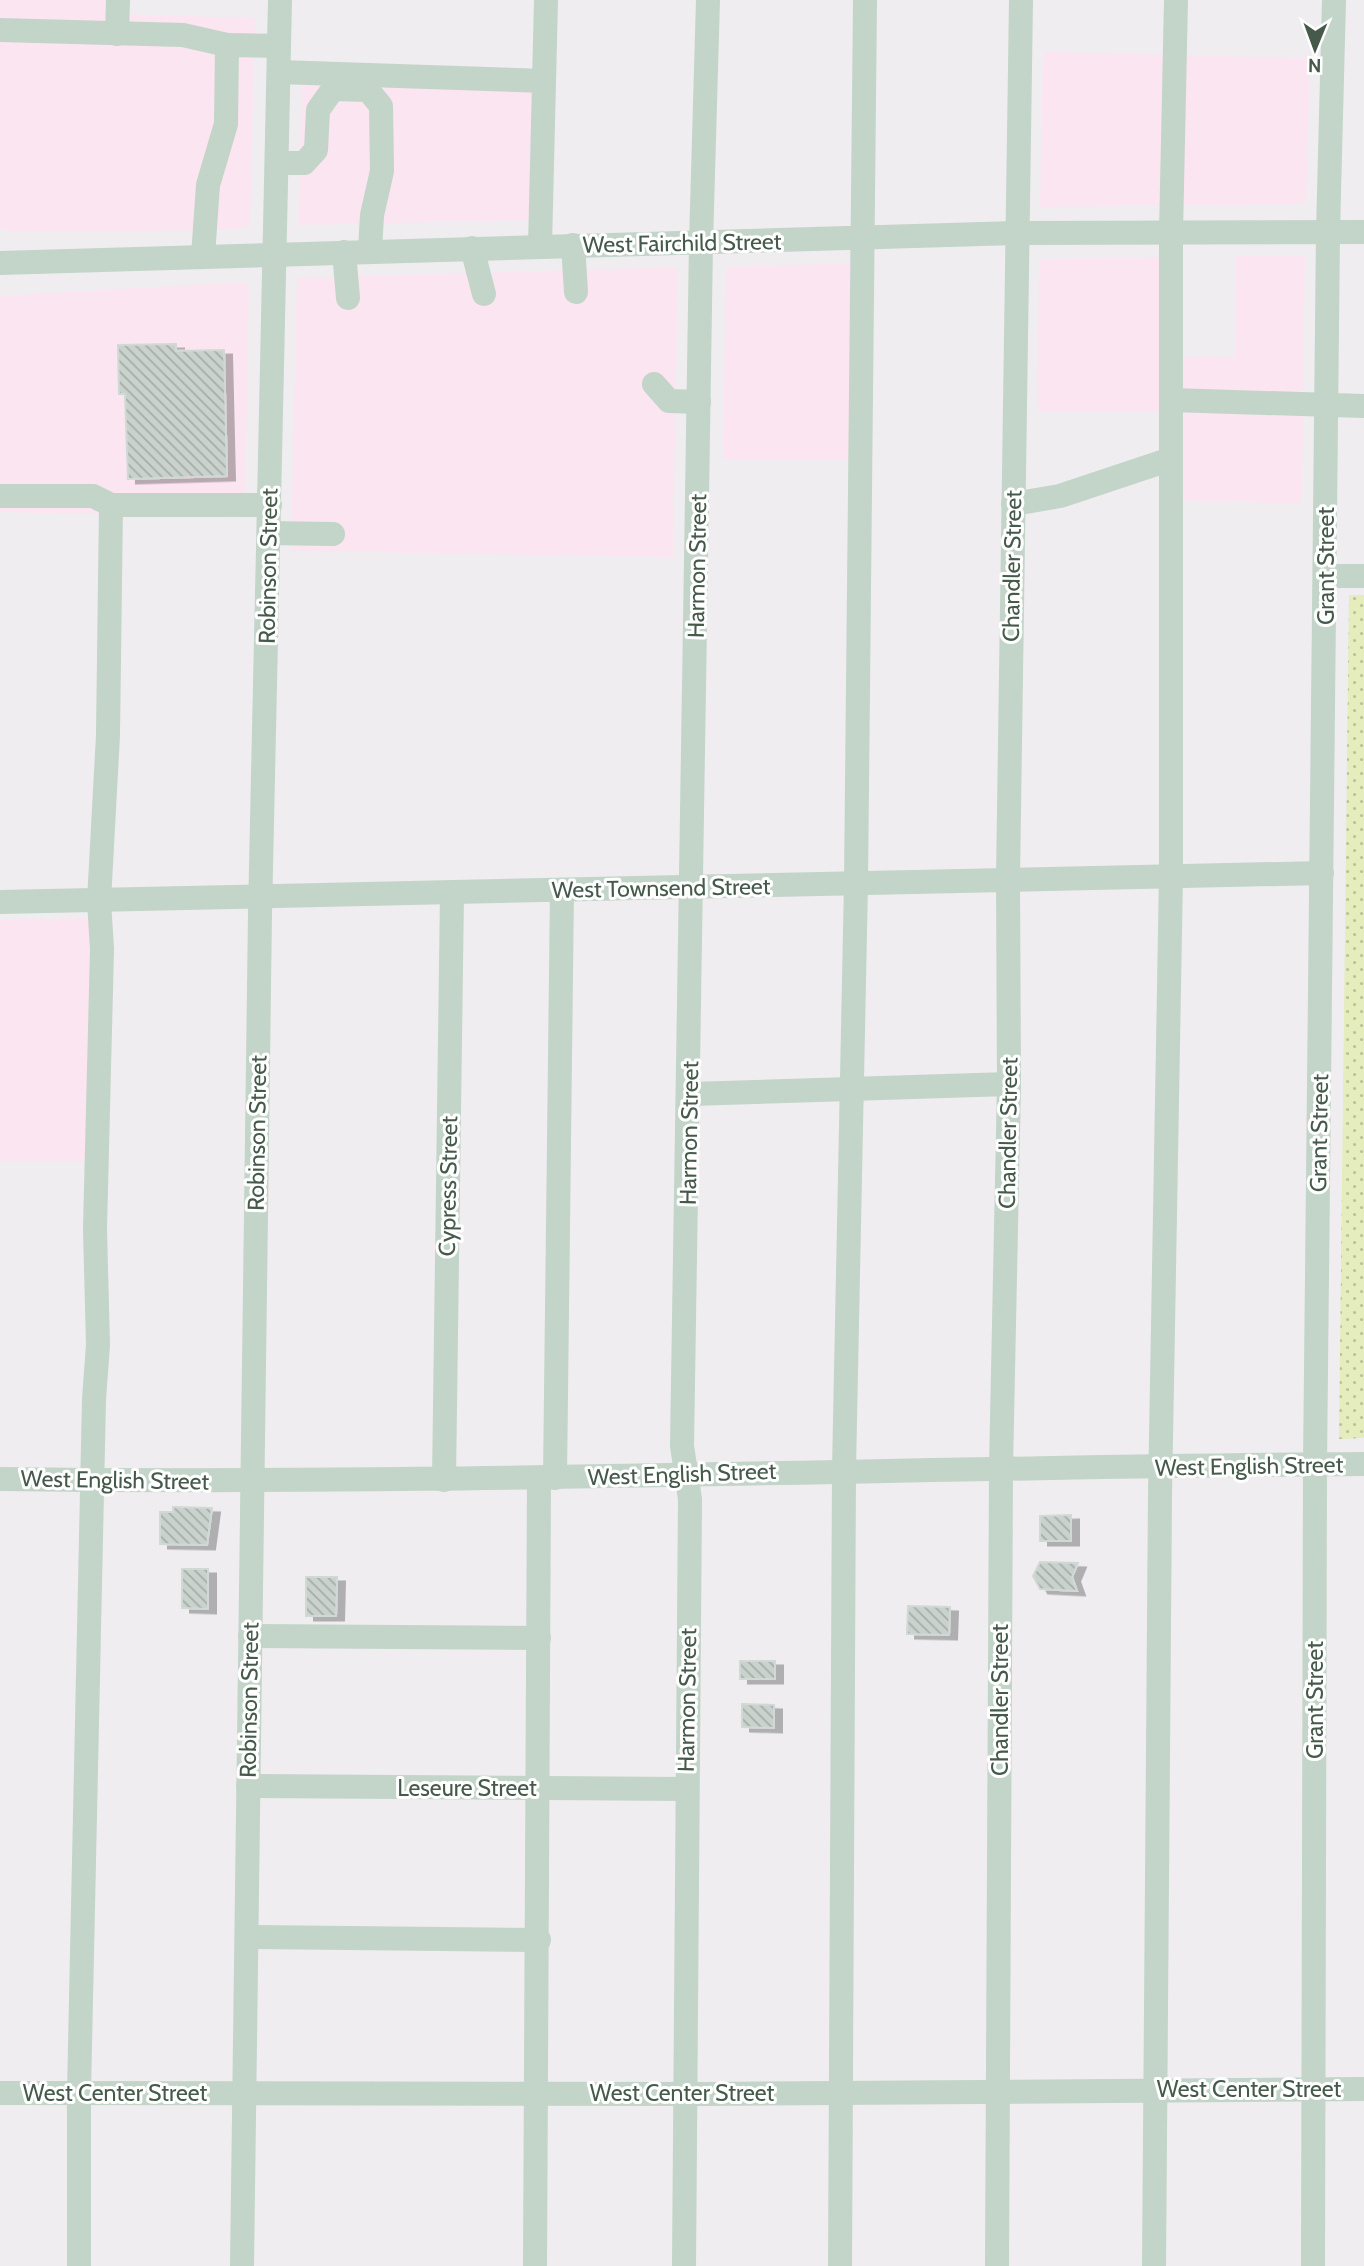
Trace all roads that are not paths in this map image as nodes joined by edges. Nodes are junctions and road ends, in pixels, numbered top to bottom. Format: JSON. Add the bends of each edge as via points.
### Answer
{"nodes":[{"id":1,"x":118,"y":0,"type":"edge"},
{"id":2,"x":280,"y":0,"type":"edge"},
{"id":3,"x":546,"y":0,"type":"edge"},
{"id":4,"x":708,"y":0,"type":"edge"},
{"id":5,"x":865,"y":0,"type":"edge"},
{"id":6,"x":1021,"y":0,"type":"edge"},
{"id":7,"x":1176,"y":0,"type":"edge"},
{"id":8,"x":1334,"y":0,"type":"edge"},
{"id":9,"x":0,"y":30,"type":"edge"},
{"id":10,"x":117,"y":34,"type":"junction"},
{"id":11,"x":227,"y":45,"type":"junction"},
{"id":12,"x":279,"y":46,"type":"junction"},
{"id":13,"x":279,"y":72,"type":"junction"},
{"id":14,"x":544,"y":81,"type":"junction"},
{"id":15,"x":278,"y":163,"type":"junction"},
{"id":16,"x":1328,"y":232,"type":"junction"},
{"id":17,"x":1364,"y":232,"type":"edge"},
{"id":18,"x":1016,"y":233,"type":"junction"},
{"id":19,"x":1171,"y":233,"type":"junction"},
{"id":20,"x":861,"y":238,"type":"junction"},
{"id":21,"x":701,"y":243,"type":"junction"},
{"id":22,"x":540,"y":246,"type":"junction"},
{"id":23,"x":573,"y":246,"type":"junction"},
{"id":24,"x":472,"y":248,"type":"junction"},
{"id":25,"x":344,"y":251,"type":"junction"},
{"id":26,"x":370,"y":251,"type":"junction"},
{"id":27,"x":276,"y":253,"type":"junction"},
{"id":28,"x":203,"y":256,"type":"junction"},
{"id":29,"x":0,"y":263,"type":"edge"},
{"id":30,"x":576,"y":292,"type":"dead end"},
{"id":31,"x":484,"y":294,"type":"dead end"},
{"id":32,"x":348,"y":298,"type":"dead end"},
{"id":33,"x":654,"y":384,"type":"dead end"},
{"id":34,"x":1171,"y":400,"type":"junction"},
{"id":35,"x":699,"y":402,"type":"junction"},
{"id":36,"x":1327,"y":406,"type":"junction"},
{"id":37,"x":1364,"y":406,"type":"edge"},
{"id":38,"x":1171,"y":459,"type":"junction"},
{"id":39,"x":0,"y":496,"type":"edge"},
{"id":40,"x":1013,"y":504,"type":"junction"},
{"id":41,"x":111,"y":505,"type":"junction"},
{"id":42,"x":270,"y":505,"type":"junction"},
{"id":43,"x":269,"y":533,"type":"junction"},
{"id":44,"x":333,"y":534,"type":"dead end"},
{"id":45,"x":1326,"y":576,"type":"junction"},
{"id":46,"x":1364,"y":576,"type":"edge"},
{"id":47,"x":1322,"y":873,"type":"junction"},
{"id":48,"x":1171,"y":874,"type":"junction"},
{"id":49,"x":1008,"y":878,"type":"junction"},
{"id":50,"x":856,"y":883,"type":"junction"},
{"id":51,"x":692,"y":887,"type":"junction"},
{"id":52,"x":562,"y":890,"type":"junction"},
{"id":53,"x":452,"y":893,"type":"junction"},
{"id":54,"x":260,"y":897,"type":"junction"},
{"id":55,"x":99,"y":901,"type":"junction"},
{"id":56,"x":0,"y":902,"type":"edge"},
{"id":57,"x":1009,"y":1084,"type":"junction"},
{"id":58,"x":850,"y":1091,"type":"junction"},
{"id":59,"x":690,"y":1094,"type":"junction"},
{"id":60,"x":1364,"y":1464,"type":"edge"},
{"id":61,"x":1315,"y":1465,"type":"junction"},
{"id":62,"x":1161,"y":1466,"type":"junction"},
{"id":63,"x":1001,"y":1468,"type":"junction"},
{"id":64,"x":844,"y":1469,"type":"junction"},
{"id":65,"x":686,"y":1473,"type":"junction"},
{"id":66,"x":547,"y":1478,"type":"junction"},
{"id":67,"x":0,"y":1479,"type":"edge"},
{"id":68,"x":94,"y":1480,"type":"junction"},
{"id":69,"x":444,"y":1480,"type":"junction"},
{"id":70,"x":251,"y":1482,"type":"junction"},
{"id":71,"x":250,"y":1636,"type":"junction"},
{"id":72,"x":539,"y":1638,"type":"junction"},
{"id":73,"x":248,"y":1786,"type":"junction"},
{"id":74,"x":537,"y":1788,"type":"junction"},
{"id":75,"x":686,"y":1789,"type":"junction"},
{"id":76,"x":247,"y":1937,"type":"junction"},
{"id":77,"x":539,"y":1940,"type":"junction"},
{"id":78,"x":1315,"y":2089,"type":"junction"},
{"id":79,"x":1364,"y":2089,"type":"edge"},
{"id":80,"x":1155,"y":2090,"type":"junction"},
{"id":81,"x":0,"y":2092,"type":"edge"},
{"id":82,"x":79,"y":2092,"type":"junction"},
{"id":83,"x":243,"y":2092,"type":"junction"},
{"id":84,"x":537,"y":2092,"type":"junction"},
{"id":85,"x":840,"y":2093,"type":"junction"},
{"id":86,"x":997,"y":2093,"type":"junction"},
{"id":87,"x":685,"y":2094,"type":"junction"},
{"id":88,"x":79,"y":2266,"type":"edge"},
{"id":89,"x":242,"y":2266,"type":"edge"},
{"id":90,"x":535,"y":2266,"type":"edge"},
{"id":91,"x":684,"y":2266,"type":"edge"},
{"id":92,"x":840,"y":2266,"type":"edge"},
{"id":93,"x":997,"y":2266,"type":"edge"},
{"id":94,"x":1154,"y":2266,"type":"edge"},
{"id":95,"x":1313,"y":2266,"type":"edge"}],
"edges":[{"from":1,"to":10,"type":"street"},
{"from":2,"to":12,"type":"street","name":"Robinson Street"},
{"from":3,"to":14,"type":"street"},
{"from":4,"to":21,"type":"street","name":"Harmon Street"},
{"from":5,"to":20,"type":"street"},
{"from":6,"to":18,"type":"street","name":"Chandler Street"},
{"from":7,"to":19,"type":"street"},
{"from":8,"to":16,"type":"street","name":"Grant Street"},
{"from":9,"to":10,"type":"street"},
{"from":10,"to":11,"type":"street","via":[[183,35]]},
{"from":11,"to":12,"type":"street"},
{"from":11,"to":28,"type":"street","via":[[226,124],[208,185]]},
{"from":12,"to":13,"type":"street","name":"Robinson Street"},
{"from":13,"to":14,"type":"street"},
{"from":13,"to":15,"type":"street","name":"Robinson Street"},
{"from":14,"to":22,"type":"street"},
{"from":15,"to":26,"type":"street","via":[[304,163],[316,150],[318,110],[333,89],[368,90],[382,106],[382,171]]},
{"from":15,"to":27,"type":"street","name":"Robinson Street"},
{"from":16,"to":17,"type":"street","name":"West Fairchild Street"},
{"from":16,"to":19,"type":"street","name":"West Fairchild Street"},
{"from":16,"to":36,"type":"street","name":"Grant Street"},
{"from":18,"to":19,"type":"street","name":"West Fairchild Street"},
{"from":18,"to":20,"type":"street","name":"West Fairchild Street"},
{"from":18,"to":40,"type":"street","name":"Chandler Street"},
{"from":19,"to":34,"type":"street"},
{"from":20,"to":21,"type":"street","name":"West Fairchild Street"},
{"from":20,"to":50,"type":"street"},
{"from":21,"to":23,"type":"street","name":"West Fairchild Street"},
{"from":21,"to":35,"type":"street","name":"Harmon Street"},
{"from":22,"to":23,"type":"street","name":"West Fairchild Street"},
{"from":22,"to":24,"type":"street","name":"West Fairchild Street"},
{"from":23,"to":30,"type":"street"},
{"from":24,"to":26,"type":"street","name":"West Fairchild Street"},
{"from":24,"to":31,"type":"street"},
{"from":25,"to":26,"type":"street","name":"West Fairchild Street"},
{"from":25,"to":27,"type":"street","name":"West Fairchild Street"},
{"from":25,"to":32,"type":"street"},
{"from":27,"to":28,"type":"street","name":"West Fairchild Street"},
{"from":27,"to":42,"type":"street","name":"Robinson Street"},
{"from":28,"to":29,"type":"street","name":"West Fairchild Street"},
{"from":33,"to":35,"type":"street","via":[[669,401]]},
{"from":34,"to":36,"type":"street"},
{"from":34,"to":38,"type":"street"},
{"from":35,"to":51,"type":"street","name":"Harmon Street"},
{"from":36,"to":37,"type":"street"},
{"from":36,"to":45,"type":"street","name":"Grant Street"},
{"from":38,"to":40,"type":"street","via":[[1060,496]]},
{"from":38,"to":48,"type":"street"},
{"from":39,"to":41,"type":"street","via":[[93,496]]},
{"from":40,"to":49,"type":"street","name":"Chandler Street"},
{"from":41,"to":42,"type":"street"},
{"from":41,"to":55,"type":"street","via":[[108,735]]},
{"from":42,"to":43,"type":"street","name":"Robinson Street"},
{"from":43,"to":44,"type":"street"},
{"from":43,"to":54,"type":"street","name":"Robinson Street"},
{"from":45,"to":46,"type":"street"},
{"from":45,"to":47,"type":"street","name":"Grant Street"},
{"from":47,"to":48,"type":"street","name":"West Townsend Street"},
{"from":47,"to":61,"type":"street","name":"Grant Street"},
{"from":48,"to":49,"type":"street","name":"West Townsend Street"},
{"from":48,"to":62,"type":"street"},
{"from":49,"to":50,"type":"street","name":"West Townsend Street"},
{"from":49,"to":57,"type":"street","name":"Chandler Street"},
{"from":50,"to":51,"type":"street","name":"West Townsend Street"},
{"from":50,"to":58,"type":"street"},
{"from":51,"to":52,"type":"street","name":"West Townsend Street"},
{"from":51,"to":59,"type":"street","name":"Harmon Street"},
{"from":52,"to":53,"type":"street","name":"West Townsend Street"},
{"from":52,"to":66,"type":"street"},
{"from":53,"to":54,"type":"street","name":"West Townsend Street"},
{"from":53,"to":69,"type":"street","name":"Cypress Street"},
{"from":54,"to":55,"type":"street","name":"West Townsend Street"},
{"from":54,"to":70,"type":"street","name":"Robinson Street"},
{"from":55,"to":56,"type":"street","name":"West Townsend Street"},
{"from":55,"to":68,"type":"street"},
{"from":57,"to":58,"type":"street"},
{"from":57,"to":63,"type":"street","name":"Chandler Street"},
{"from":58,"to":59,"type":"street"},
{"from":58,"to":64,"type":"street"},
{"from":59,"to":65,"type":"street","name":"Harmon Street","via":[[682,1446]]},
{"from":60,"to":61,"type":"street","name":"West English Street"},
{"from":61,"to":62,"type":"street","name":"West English Street"},
{"from":61,"to":78,"type":"street","name":"Grant Street"},
{"from":62,"to":63,"type":"street","name":"West English Street"},
{"from":62,"to":80,"type":"street"},
{"from":63,"to":64,"type":"street","name":"West English Street"},
{"from":63,"to":86,"type":"street","name":"Chandler Street"},
{"from":64,"to":65,"type":"street","name":"West English Street"},
{"from":64,"to":85,"type":"street"},
{"from":65,"to":66,"type":"street","name":"West English Street"},
{"from":65,"to":75,"type":"street","name":"Harmon Street","via":[[690,1499]]},
{"from":66,"to":69,"type":"street","name":"West English Street"},
{"from":66,"to":72,"type":"street"},
{"from":67,"to":68,"type":"street","name":"West English Street"},
{"from":68,"to":70,"type":"street","name":"West English Street"},
{"from":68,"to":82,"type":"street"},
{"from":69,"to":70,"type":"street","name":"West English Street"},
{"from":70,"to":71,"type":"street","name":"Robinson Street"},
{"from":71,"to":72,"type":"street"},
{"from":71,"to":73,"type":"street","name":"Robinson Street"},
{"from":72,"to":74,"type":"street"},
{"from":73,"to":74,"type":"street","name":"Leseure Street"},
{"from":73,"to":76,"type":"street","name":"Robinson Street"},
{"from":74,"to":75,"type":"street","name":"Leseure Street"},
{"from":74,"to":77,"type":"street"},
{"from":75,"to":87,"type":"street","name":"Harmon Street"},
{"from":76,"to":77,"type":"street"},
{"from":76,"to":83,"type":"street","name":"Robinson Street"},
{"from":77,"to":84,"type":"street"},
{"from":78,"to":79,"type":"street","name":"West Center Street"},
{"from":78,"to":80,"type":"street","name":"West Center Street"},
{"from":78,"to":95,"type":"street","name":"Grant Street"},
{"from":80,"to":86,"type":"street","name":"West Center Street"},
{"from":80,"to":94,"type":"street"},
{"from":81,"to":82,"type":"street","name":"West Center Street"},
{"from":82,"to":83,"type":"street","name":"West Center Street"},
{"from":82,"to":88,"type":"street"},
{"from":83,"to":84,"type":"street","name":"West Center Street"},
{"from":83,"to":89,"type":"street","name":"Robinson Street"},
{"from":84,"to":87,"type":"street","name":"West Center Street"},
{"from":84,"to":90,"type":"street"},
{"from":85,"to":86,"type":"street","name":"West Center Street"},
{"from":85,"to":87,"type":"street","name":"West Center Street"},
{"from":85,"to":92,"type":"street"},
{"from":86,"to":93,"type":"street","name":"Chandler Street"},
{"from":87,"to":91,"type":"street","name":"Harmon Street"}]}
